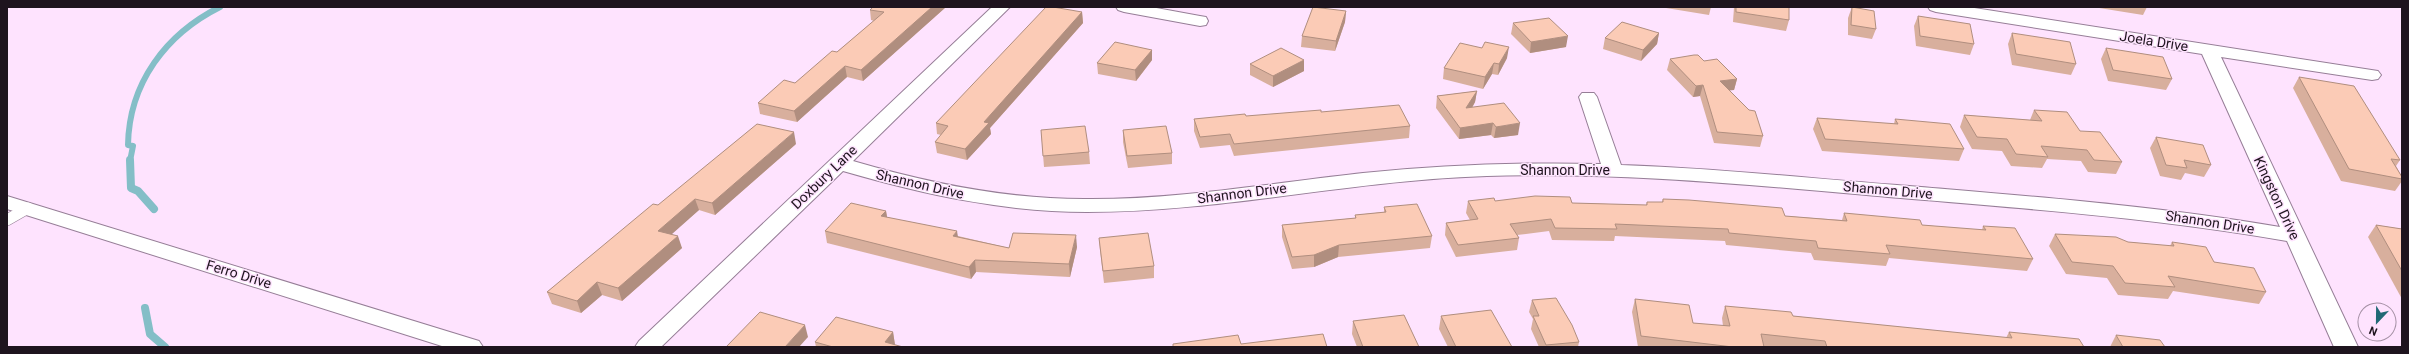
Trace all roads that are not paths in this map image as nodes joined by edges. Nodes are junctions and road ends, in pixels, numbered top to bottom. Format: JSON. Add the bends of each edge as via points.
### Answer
{"nodes":[{"id":1,"x":1002,"y":7,"type":"edge"},
{"id":2,"x":1124,"y":7,"type":"edge"},
{"id":3,"x":1936,"y":7,"type":"edge"},
{"id":4,"x":1200,"y":21,"type":"dead end"},
{"id":5,"x":2209,"y":49,"type":"junction"},
{"id":6,"x":2372,"y":75,"type":"dead end"},
{"id":7,"x":1588,"y":96,"type":"dead end"},
{"id":8,"x":837,"y":164,"type":"junction"},
{"id":9,"x":1613,"y":170,"type":"junction"},
{"id":10,"x":7,"y":202,"type":"edge"},
{"id":11,"x":28,"y":208,"type":"junction"},
{"id":12,"x":7,"y":220,"type":"edge"},
{"id":13,"x":2294,"y":236,"type":"junction"},
{"id":14,"x":471,"y":347,"type":"edge"},
{"id":15,"x":647,"y":347,"type":"edge"},
{"id":16,"x":2346,"y":347,"type":"edge"}],
"edges":[{"from":1,"to":8,"type":"street","name":"Doxbury Lane"},
{"from":2,"to":4,"type":"street"},
{"from":3,"to":5,"type":"street","name":"Joela Drive"},
{"from":5,"to":6,"type":"street","name":"Joela Drive"},
{"from":5,"to":13,"type":"street","name":"Kingston Drive"},
{"from":7,"to":9,"type":"street"},
{"from":8,"to":9,"type":"street","name":"Shannon Drive","via":[[956,194],[1063,206],[1177,201],[1376,177],[1442,172]]},
{"from":8,"to":15,"type":"street","name":"Doxbury Lane"},
{"from":9,"to":13,"type":"street","name":"Shannon Drive","via":[[1655,171],[2087,207],[2214,221]]},
{"from":10,"to":11,"type":"street","name":"Ferro Drive"},
{"from":11,"to":12,"type":"lane"},
{"from":11,"to":14,"type":"street","name":"Ferro Drive"},
{"from":13,"to":16,"type":"street","name":"Kingston Drive"}]}
